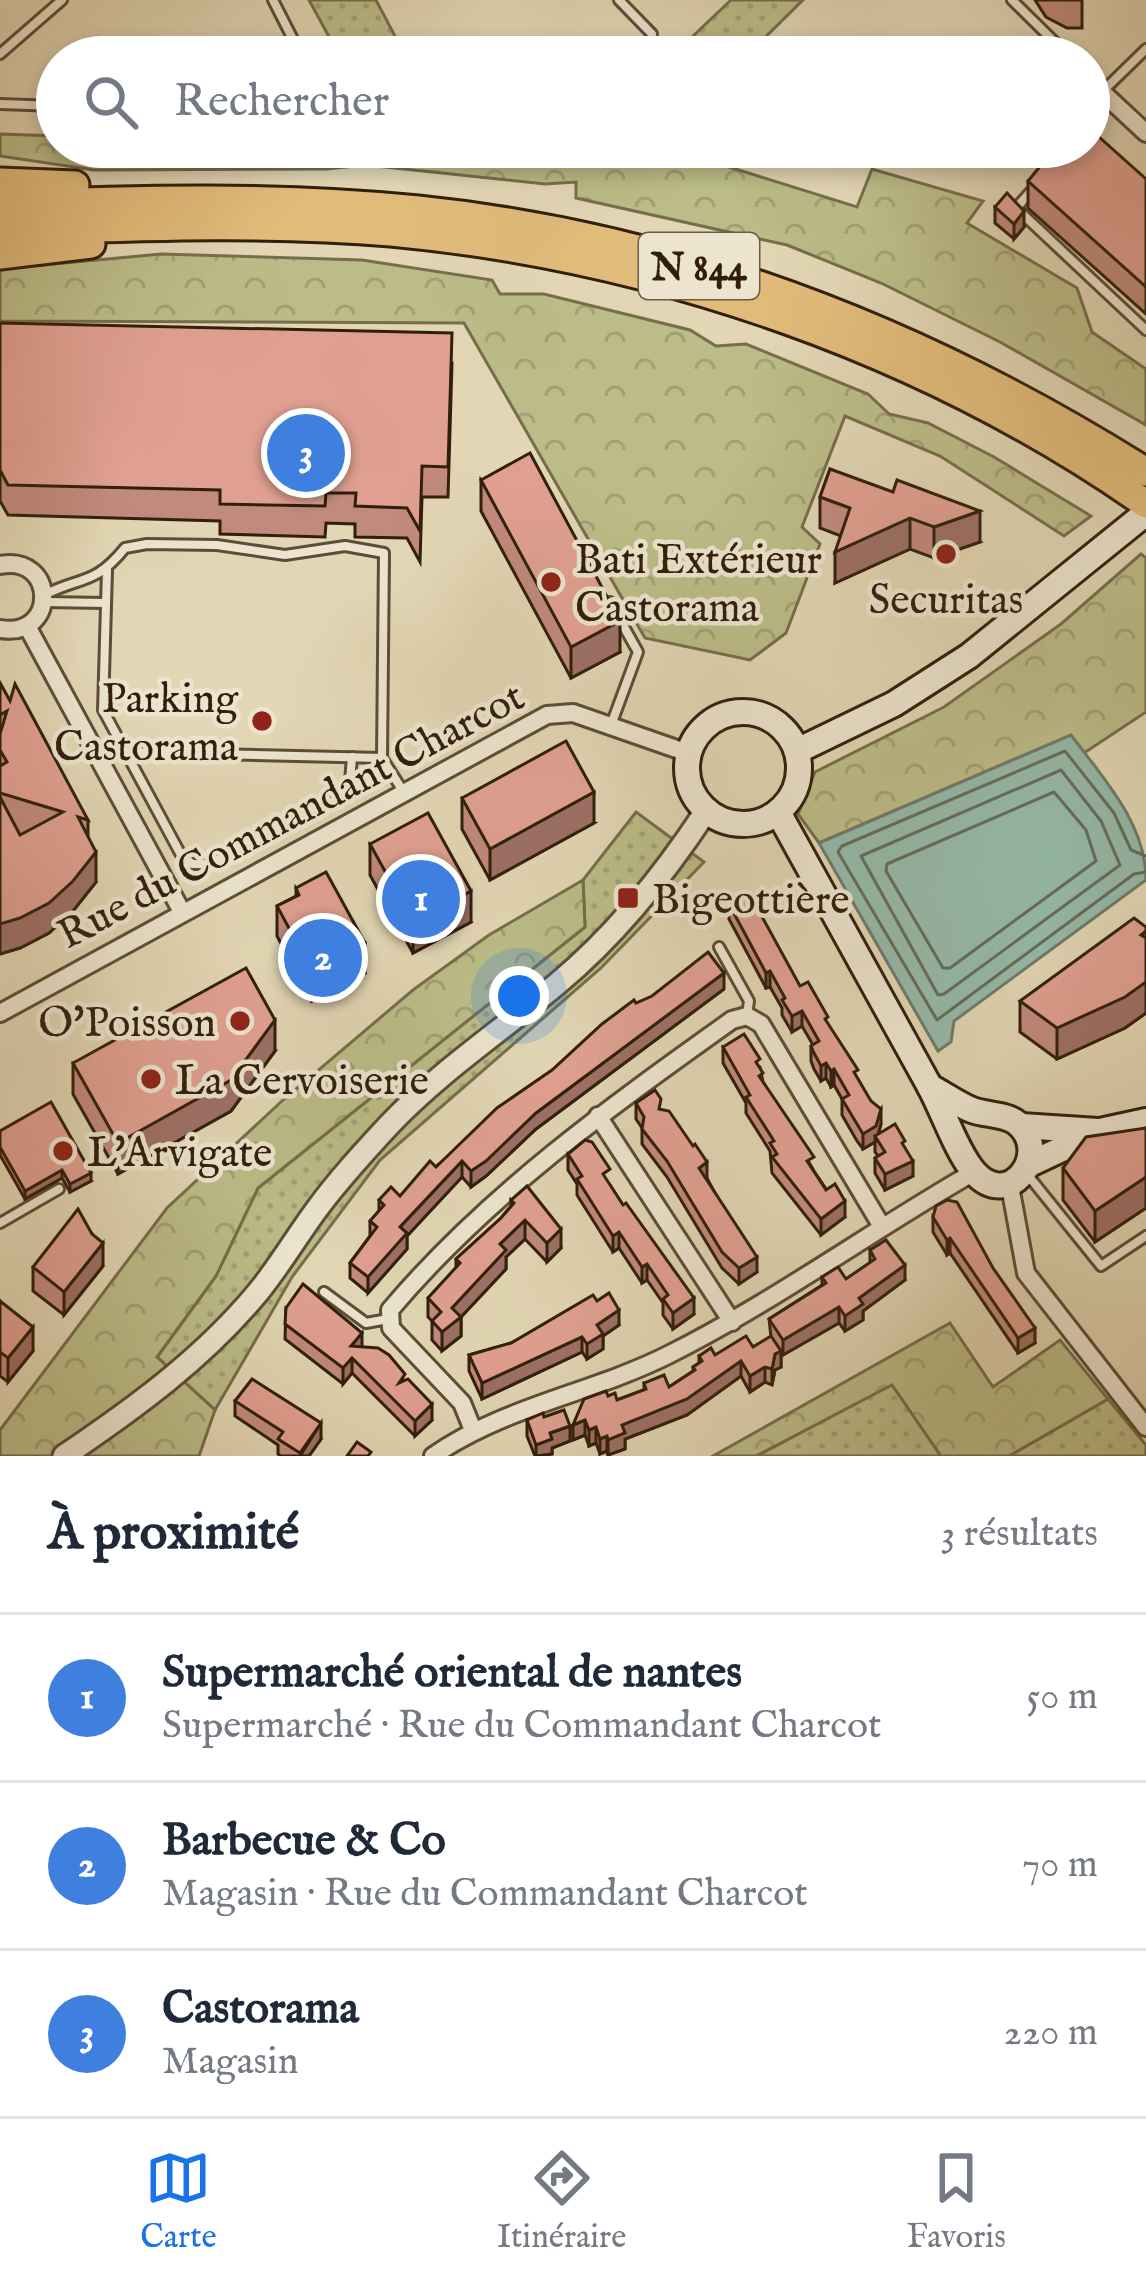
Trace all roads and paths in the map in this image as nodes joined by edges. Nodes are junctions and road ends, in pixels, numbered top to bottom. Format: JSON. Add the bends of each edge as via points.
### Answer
{"nodes":[{"id":1,"x":62,"y":0,"type":"edge"},
{"id":2,"x":273,"y":0,"type":"edge"},
{"id":3,"x":619,"y":0,"type":"edge"},
{"id":4,"x":1012,"y":0,"type":"edge"},
{"id":5,"x":652,"y":34,"type":"dead end"},
{"id":6,"x":291,"y":36,"type":"edge"},
{"id":7,"x":1049,"y":36,"type":"edge"},
{"id":8,"x":1146,"y":49,"type":"edge"},
{"id":9,"x":0,"y":53,"type":"edge"},
{"id":10,"x":1110,"y":74,"type":"edge"},
{"id":11,"x":1110,"y":101,"type":"edge"},
{"id":12,"x":0,"y":104,"type":"edge"},
{"id":13,"x":36,"y":105,"type":"edge"},
{"id":14,"x":1146,"y":133,"type":"edge"},
{"id":15,"x":1044,"y":177,"type":"edge"},
{"id":16,"x":0,"y":182,"type":"edge"},
{"id":17,"x":196,"y":200,"type":"junction"},
{"id":18,"x":0,"y":205,"type":"edge"},
{"id":19,"x":237,"y":227,"type":"junction"},
{"id":20,"x":0,"y":231,"type":"edge"},
{"id":21,"x":0,"y":256,"type":"edge"},
{"id":22,"x":1146,"y":330,"type":"edge"},
{"id":23,"x":1146,"y":472,"type":"edge"},
{"id":24,"x":1146,"y":504,"type":"edge"},
{"id":25,"x":1146,"y":513,"type":"edge"},
{"id":26,"x":0,"y":565,"type":"edge"},
{"id":27,"x":107,"y":570,"type":"junction"},
{"id":28,"x":600,"y":584,"type":"edge"},
{"id":29,"x":44,"y":599,"type":"junction"},
{"id":30,"x":106,"y":604,"type":"junction"},
{"id":31,"x":27,"y":626,"type":"junction"},
{"id":32,"x":0,"y":629,"type":"edge"},
{"id":33,"x":610,"y":726,"type":"junction"},
{"id":34,"x":797,"y":751,"type":"junction"},
{"id":35,"x":126,"y":752,"type":"junction"},
{"id":36,"x":688,"y":753,"type":"junction"},
{"id":37,"x":352,"y":757,"type":"junction"},
{"id":38,"x":382,"y":758,"type":"junction"},
{"id":39,"x":404,"y":792,"type":"junction"},
{"id":40,"x":706,"y":811,"type":"junction"},
{"id":41,"x":778,"y":812,"type":"junction"},
{"id":42,"x":182,"y":912,"type":"junction"},
{"id":43,"x":719,"y":947,"type":"dead end"},
{"id":44,"x":0,"y":1013,"type":"edge"},
{"id":45,"x":747,"y":1016,"type":"junction"},
{"id":46,"x":930,"y":1087,"type":"junction"},
{"id":47,"x":598,"y":1116,"type":"junction"},
{"id":48,"x":1146,"y":1120,"type":"edge"},
{"id":49,"x":1021,"y":1126,"type":"junction"},
{"id":50,"x":1100,"y":1131,"type":"junction"},
{"id":51,"x":974,"y":1172,"type":"junction"},
{"id":52,"x":1022,"y":1174,"type":"junction"},
{"id":53,"x":58,"y":1189,"type":"dead end"},
{"id":54,"x":0,"y":1223,"type":"edge"},
{"id":55,"x":881,"y":1225,"type":"junction"},
{"id":56,"x":1146,"y":1236,"type":"edge"},
{"id":57,"x":324,"y":1292,"type":"dead end"},
{"id":58,"x":388,"y":1319,"type":"junction"},
{"id":59,"x":732,"y":1322,"type":"junction"},
{"id":60,"x":1146,"y":1427,"type":"edge"},
{"id":61,"x":473,"y":1430,"type":"junction"},
{"id":62,"x":64,"y":1456,"type":"edge"},
{"id":63,"x":434,"y":1456,"type":"edge"}],
"edges":[{"from":1,"to":9,"type":"lane"},
{"from":2,"to":6,"type":"lane"},
{"from":3,"to":5,"type":"lane"},
{"from":4,"to":7,"type":"lane"},
{"from":8,"to":10,"type":"lane"},
{"from":11,"to":14,"type":"street"},
{"from":12,"to":13,"type":"lane"},
{"from":15,"to":22,"type":"lane","via":[[1016,208]]},
{"from":16,"to":17,"type":"highway","via":[[160,184]]},
{"from":17,"to":18,"type":"highway","number":"N 844"},
{"from":17,"to":23,"type":"highway","number":"N 844","via":[[445,213],[605,240],[724,273],[942,357]]},
{"from":19,"to":20,"type":"highway","number":"N 844"},
{"from":19,"to":21,"type":"highway","via":[[209,240]]},
{"from":19,"to":24,"type":"highway","number":"N 844","via":[[439,238],[572,260],[720,298],[968,398]]},
{"from":25,"to":34,"type":"main road","via":[[952,668]]},
{"from":26,"to":29,"type":"street","via":[[28,568]]},
{"from":27,"to":29,"type":"lane"},
{"from":27,"to":30,"type":"lane"},
{"from":27,"to":38,"type":"lane","via":[[124,548],[147,544],[384,553]]},
{"from":28,"to":33,"type":"lane","via":[[638,652]]},
{"from":29,"to":30,"type":"lane"},
{"from":29,"to":31,"type":"street"},
{"from":30,"to":35,"type":"lane","via":[[103,710]]},
{"from":31,"to":32,"type":"street"},
{"from":31,"to":42,"type":"street"},
{"from":33,"to":36,"type":"street","name":"Rue du Commandant Charcot"},
{"from":33,"to":39,"type":"street","name":"Rue du Commandant Charcot","via":[[557,712]]},
{"from":34,"to":36,"type":"main road","via":[[772,719],[731,712],[697,734]]},
{"from":34,"to":41,"type":"main road","via":[[796,784]]},
{"from":35,"to":37,"type":"lane"},
{"from":35,"to":37,"type":"lane","via":[[180,853],[202,866],[349,793]]},
{"from":36,"to":40,"type":"main road","via":[[689,785]]},
{"from":37,"to":38,"type":"lane"},
{"from":38,"to":39,"type":"lane"},
{"from":39,"to":42,"type":"street","name":"Rue du Commandant Charcot"},
{"from":40,"to":41,"type":"main road","via":[[742,824]]},
{"from":40,"to":62,"type":"street","via":[[617,927],[391,1124],[208,1347]]},
{"from":41,"to":46,"type":"main road"},
{"from":42,"to":44,"type":"street","name":"Rue du Commandant Charcot"},
{"from":43,"to":45,"type":"lane","via":[[749,1001]]},
{"from":45,"to":47,"type":"street"},
{"from":45,"to":55,"type":"street","via":[[761,1024]]},
{"from":46,"to":49,"type":"main road"},
{"from":46,"to":51,"type":"main road"},
{"from":47,"to":58,"type":"street","via":[[424,1270]]},
{"from":47,"to":59,"type":"street"},
{"from":48,"to":50,"type":"main road"},
{"from":49,"to":50,"type":"main road"},
{"from":49,"to":52,"type":"main road","via":[[1028,1139]]},
{"from":50,"to":52,"type":"main road"},
{"from":51,"to":52,"type":"main road","via":[[992,1184]]},
{"from":51,"to":55,"type":"street"},
{"from":52,"to":56,"type":"lane","via":[[1100,1266]]},
{"from":52,"to":60,"type":"street","via":[[1026,1273]]},
{"from":53,"to":54,"type":"lane"},
{"from":55,"to":59,"type":"street"},
{"from":57,"to":58,"type":"lane","via":[[366,1323]]},
{"from":58,"to":61,"type":"street","via":[[462,1403]]},
{"from":59,"to":61,"type":"street","via":[[623,1376]]},
{"from":61,"to":63,"type":"street"}]}
